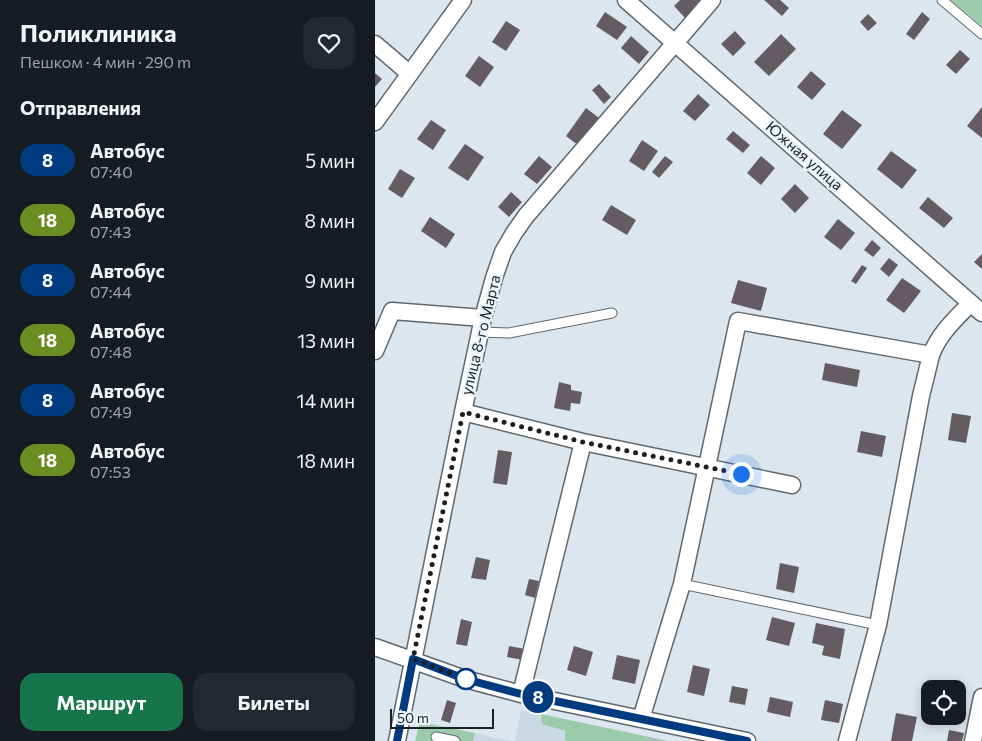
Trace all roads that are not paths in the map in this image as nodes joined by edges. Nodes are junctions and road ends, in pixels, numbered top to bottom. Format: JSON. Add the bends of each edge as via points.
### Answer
{"nodes":[{"id":1,"x":463,"y":0,"type":"edge"},
{"id":2,"x":626,"y":0,"type":"edge"},
{"id":3,"x":712,"y":0,"type":"edge"},
{"id":4,"x":942,"y":0,"type":"edge"},
{"id":5,"x":982,"y":34,"type":"edge"},
{"id":6,"x":675,"y":43,"type":"junction"},
{"id":7,"x":375,"y":44,"type":"edge"},
{"id":8,"x":410,"y":74,"type":"junction"},
{"id":9,"x":375,"y":122,"type":"edge"},
{"id":10,"x":976,"y":308,"type":"edge"},
{"id":11,"x":612,"y":313,"type":"dead end"},
{"id":12,"x":482,"y":325,"type":"junction"},
{"id":13,"x":375,"y":351,"type":"edge"},
{"id":14,"x":931,"y":355,"type":"junction"},
{"id":15,"x":463,"y":412,"type":"junction"},
{"id":16,"x":583,"y":442,"type":"junction"},
{"id":17,"x":707,"y":467,"type":"junction"},
{"id":18,"x":792,"y":485,"type":"dead end"},
{"id":19,"x":682,"y":584,"type":"junction"},
{"id":20,"x":878,"y":625,"type":"junction"},
{"id":21,"x":375,"y":647,"type":"edge"},
{"id":22,"x":413,"y":659,"type":"junction"},
{"id":23,"x":521,"y":694,"type":"junction"},
{"id":24,"x":982,"y":698,"type":"edge"},
{"id":25,"x":641,"y":719,"type":"junction"},
{"id":26,"x":436,"y":737,"type":"dead end"},
{"id":27,"x":705,"y":737,"type":"edge"},
{"id":28,"x":397,"y":741,"type":"edge"},
{"id":29,"x":455,"y":741,"type":"edge"},
{"id":30,"x":747,"y":741,"type":"edge"},
{"id":31,"x":847,"y":741,"type":"edge"},
{"id":32,"x":973,"y":741,"type":"edge"}],
"edges":[{"from":1,"to":8,"type":"street"},
{"from":2,"to":6,"type":"street","name":"Южная улица"},
{"from":3,"to":6,"type":"street","name":"улица 8-го Марта"},
{"from":4,"to":5,"type":"lane"},
{"from":6,"to":10,"type":"street","name":"Южная улица"},
{"from":6,"to":12,"type":"street","name":"улица 8-го Марта","via":[[514,232],[498,264]]},
{"from":7,"to":8,"type":"street"},
{"from":8,"to":9,"type":"street"},
{"from":10,"to":14,"type":"street","via":[[944,331]]},
{"from":11,"to":12,"type":"lane","via":[[509,332]]},
{"from":12,"to":13,"type":"street","via":[[392,312]]},
{"from":12,"to":15,"type":"street","name":"улица 8-го Марта"},
{"from":14,"to":17,"type":"street","via":[[738,320]]},
{"from":14,"to":20,"type":"street"},
{"from":15,"to":16,"type":"street"},
{"from":15,"to":22,"type":"street","name":"улица 8-го Марта"},
{"from":16,"to":17,"type":"street"},
{"from":16,"to":23,"type":"street"},
{"from":17,"to":18,"type":"street"},
{"from":17,"to":19,"type":"street"},
{"from":19,"to":20,"type":"lane"},
{"from":19,"to":25,"type":"street"},
{"from":20,"to":31,"type":"street"},
{"from":21,"to":22,"type":"street"},
{"from":22,"to":23,"type":"street","via":[[465,679]]},
{"from":22,"to":28,"type":"street","name":"улица 8-го Марта"},
{"from":23,"to":25,"type":"street"},
{"from":24,"to":32,"type":"street"},
{"from":25,"to":27,"type":"street"},
{"from":26,"to":29,"type":"lane"},
{"from":27,"to":30,"type":"street"}]}
